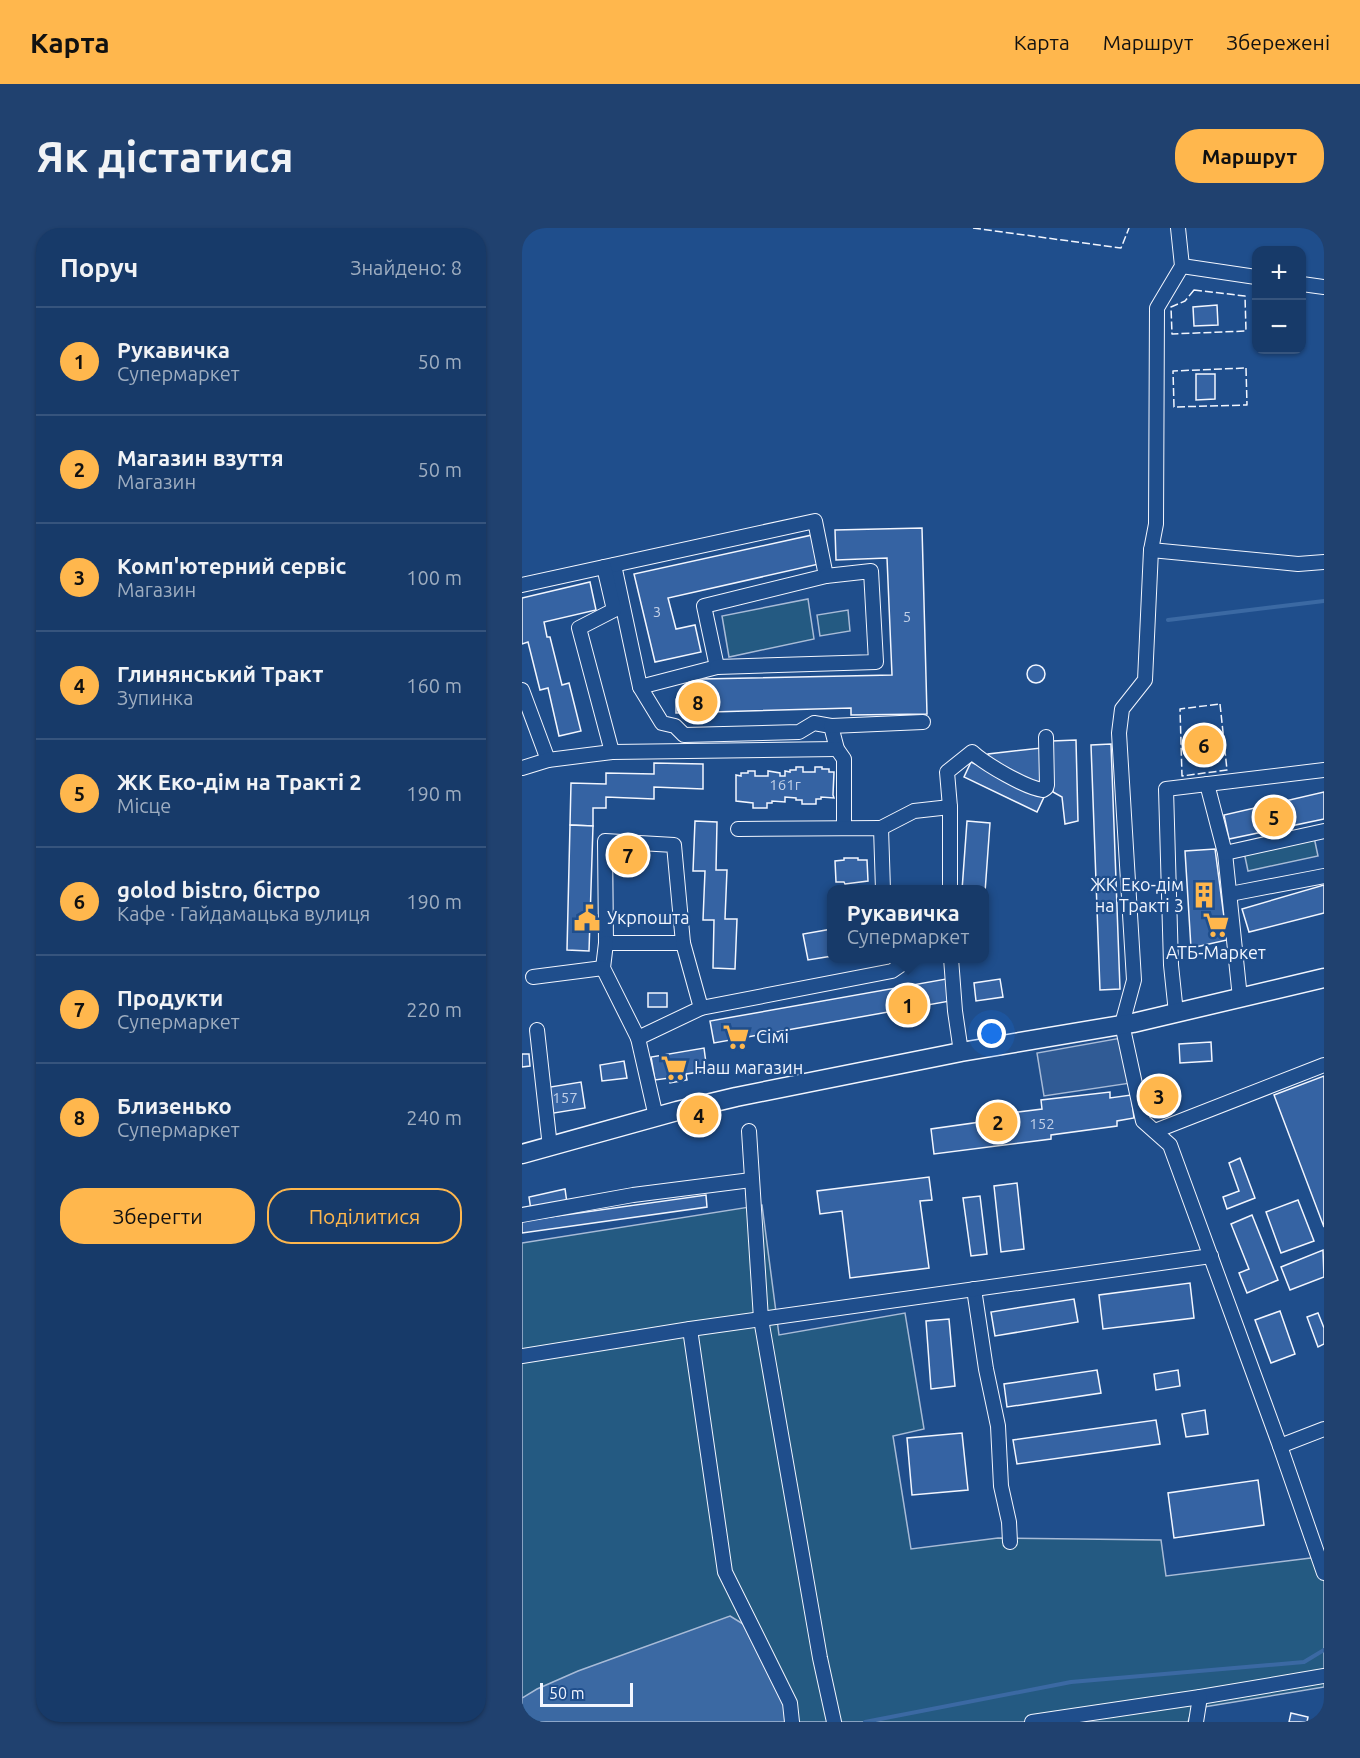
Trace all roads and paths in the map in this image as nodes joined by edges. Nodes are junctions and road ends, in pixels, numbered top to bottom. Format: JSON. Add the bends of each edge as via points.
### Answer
{"nodes":[{"id":1,"x":1178,"y":228,"type":"edge"},
{"id":2,"x":1182,"y":266,"type":"junction"},
{"id":3,"x":1252,"y":276,"type":"edge"},
{"id":4,"x":1306,"y":285,"type":"edge"},
{"id":5,"x":1324,"y":287,"type":"edge"},
{"id":6,"x":1151,"y":550,"type":"junction"},
{"id":7,"x":1324,"y":562,"type":"edge"},
{"id":8,"x":609,"y":566,"type":"junction"},
{"id":9,"x":826,"y":576,"type":"junction"},
{"id":10,"x":522,"y":585,"type":"edge"},
{"id":11,"x":717,"y":667,"type":"junction"},
{"id":12,"x":640,"y":687,"type":"junction"},
{"id":13,"x":522,"y":690,"type":"edge"},
{"id":14,"x":923,"y":722,"type":"dead end"},
{"id":15,"x":831,"y":726,"type":"junction"},
{"id":16,"x":1046,"y":737,"type":"dead end"},
{"id":17,"x":837,"y":749,"type":"junction"},
{"id":18,"x":612,"y":752,"type":"junction"},
{"id":19,"x":548,"y":760,"type":"junction"},
{"id":20,"x":522,"y":768,"type":"edge"},
{"id":21,"x":1324,"y":770,"type":"edge"},
{"id":22,"x":1207,"y":784,"type":"junction"},
{"id":23,"x":950,"y":807,"type":"junction"},
{"id":24,"x":844,"y":828,"type":"junction"},
{"id":25,"x":881,"y":828,"type":"junction"},
{"id":26,"x":738,"y":829,"type":"dead end"},
{"id":27,"x":1324,"y":831,"type":"edge"},
{"id":28,"x":1226,"y":853,"type":"junction"},
{"id":29,"x":1324,"y":876,"type":"edge"},
{"id":30,"x":883,"y":885,"type":"edge"},
{"id":31,"x":950,"y":885,"type":"edge"},
{"id":32,"x":1230,"y":894,"type":"junction"},
{"id":33,"x":606,"y":943,"type":"junction"},
{"id":34,"x":683,"y":943,"type":"junction"},
{"id":35,"x":951,"y":963,"type":"edge"},
{"id":36,"x":891,"y":965,"type":"edge"},
{"id":37,"x":603,"y":969,"type":"junction"},
{"id":38,"x":533,"y":977,"type":"dead end"},
{"id":39,"x":1324,"y":978,"type":"edge"},
{"id":40,"x":1240,"y":998,"type":"junction"},
{"id":41,"x":701,"y":1008,"type":"junction"},
{"id":42,"x":1176,"y":1013,"type":"junction"},
{"id":43,"x":1128,"y":1023,"type":"junction"},
{"id":44,"x":537,"y":1030,"type":"dead end"},
{"id":45,"x":638,"y":1038,"type":"junction"},
{"id":46,"x":961,"y":1052,"type":"junction"},
{"id":47,"x":1324,"y":1065,"type":"edge"},
{"id":48,"x":656,"y":1117,"type":"junction"},
{"id":49,"x":749,"y":1131,"type":"dead end"},
{"id":50,"x":1155,"y":1131,"type":"junction"},
{"id":51,"x":550,"y":1147,"type":"junction"},
{"id":52,"x":522,"y":1154,"type":"edge"},
{"id":53,"x":751,"y":1180,"type":"junction"},
{"id":54,"x":522,"y":1215,"type":"edge"},
{"id":55,"x":1210,"y":1256,"type":"junction"},
{"id":56,"x":974,"y":1289,"type":"junction"},
{"id":57,"x":761,"y":1319,"type":"junction"},
{"id":58,"x":690,"y":1329,"type":"junction"},
{"id":59,"x":522,"y":1356,"type":"edge"},
{"id":60,"x":1324,"y":1429,"type":"edge"},
{"id":61,"x":1280,"y":1446,"type":"junction"},
{"id":62,"x":1010,"y":1542,"type":"dead end"},
{"id":63,"x":1324,"y":1573,"type":"edge"},
{"id":64,"x":1324,"y":1676,"type":"edge"},
{"id":65,"x":1200,"y":1697,"type":"junction"},
{"id":66,"x":792,"y":1722,"type":"edge"},
{"id":67,"x":834,"y":1722,"type":"edge"},
{"id":68,"x":1032,"y":1722,"type":"edge"},
{"id":69,"x":1196,"y":1722,"type":"edge"}],
"edges":[{"from":1,"to":2,"type":"street"},
{"from":2,"to":3,"type":"street"},
{"from":2,"to":6,"type":"street","via":[[1157,308],[1156,524]]},
{"from":4,"to":5,"type":"street"},
{"from":6,"to":7,"type":"street","via":[[1298,564]]},
{"from":6,"to":43,"type":"street","via":[[1145,680],[1122,709],[1119,733],[1134,980]]},
{"from":8,"to":9,"type":"street","via":[[815,521]]},
{"from":8,"to":10,"type":"street"},
{"from":8,"to":12,"type":"street"},
{"from":8,"to":18,"type":"street","via":[[614,610],[579,628]]},
{"from":9,"to":11,"type":"street","via":[[704,606]]},
{"from":9,"to":11,"type":"street","via":[[872,571],[876,662]]},
{"from":11,"to":12,"type":"street"},
{"from":12,"to":15,"type":"street","via":[[662,723],[675,726],[684,735],[800,732],[814,723]]},
{"from":13,"to":19,"type":"street"},
{"from":14,"to":15,"type":"street"},
{"from":15,"to":17,"type":"street"},
{"from":16,"to":23,"type":"street","via":[[1046,788],[1040,790],[1025,784],[972,752],[947,772]]},
{"from":17,"to":18,"type":"street"},
{"from":17,"to":24,"type":"street","via":[[844,759]]},
{"from":18,"to":19,"type":"street"},
{"from":19,"to":20,"type":"street"},
{"from":21,"to":22,"type":"street"},
{"from":22,"to":28,"type":"street"},
{"from":22,"to":42,"type":"street","via":[[1166,789]]},
{"from":23,"to":25,"type":"street","via":[[914,811]]},
{"from":23,"to":31,"type":"street"},
{"from":24,"to":25,"type":"street"},
{"from":24,"to":26,"type":"street"},
{"from":25,"to":30,"type":"street"},
{"from":27,"to":28,"type":"street"},
{"from":28,"to":32,"type":"street"},
{"from":29,"to":32,"type":"street"},
{"from":32,"to":40,"type":"street"},
{"from":33,"to":34,"type":"street"},
{"from":33,"to":34,"type":"street","via":[[605,842],[674,845]]},
{"from":33,"to":37,"type":"street"},
{"from":34,"to":41,"type":"street"},
{"from":35,"to":46,"type":"street"},
{"from":36,"to":41,"type":"street"},
{"from":37,"to":38,"type":"street"},
{"from":37,"to":45,"type":"street"},
{"from":39,"to":40,"type":"main road"},
{"from":40,"to":42,"type":"main road"},
{"from":41,"to":45,"type":"street"},
{"from":42,"to":43,"type":"main road"},
{"from":43,"to":46,"type":"main road"},
{"from":43,"to":50,"type":"street","via":[[1143,1120]]},
{"from":44,"to":51,"type":"street"},
{"from":45,"to":48,"type":"street"},
{"from":46,"to":48,"type":"main road"},
{"from":47,"to":50,"type":"street"},
{"from":48,"to":51,"type":"main road"},
{"from":49,"to":53,"type":"street"},
{"from":50,"to":55,"type":"street","via":[[1170,1145]]},
{"from":51,"to":52,"type":"main road"},
{"from":53,"to":54,"type":"street","via":[[633,1195]]},
{"from":53,"to":57,"type":"street"},
{"from":55,"to":56,"type":"street"},
{"from":55,"to":61,"type":"street"},
{"from":56,"to":57,"type":"street"},
{"from":56,"to":62,"type":"street","via":[[998,1425],[1001,1486]]},
{"from":57,"to":58,"type":"street"},
{"from":57,"to":67,"type":"street"},
{"from":58,"to":59,"type":"street"},
{"from":58,"to":66,"type":"street","via":[[725,1572],[790,1703]]},
{"from":60,"to":61,"type":"street"},
{"from":61,"to":63,"type":"street"},
{"from":64,"to":65,"type":"street"},
{"from":65,"to":68,"type":"street"},
{"from":65,"to":69,"type":"street"}]}
